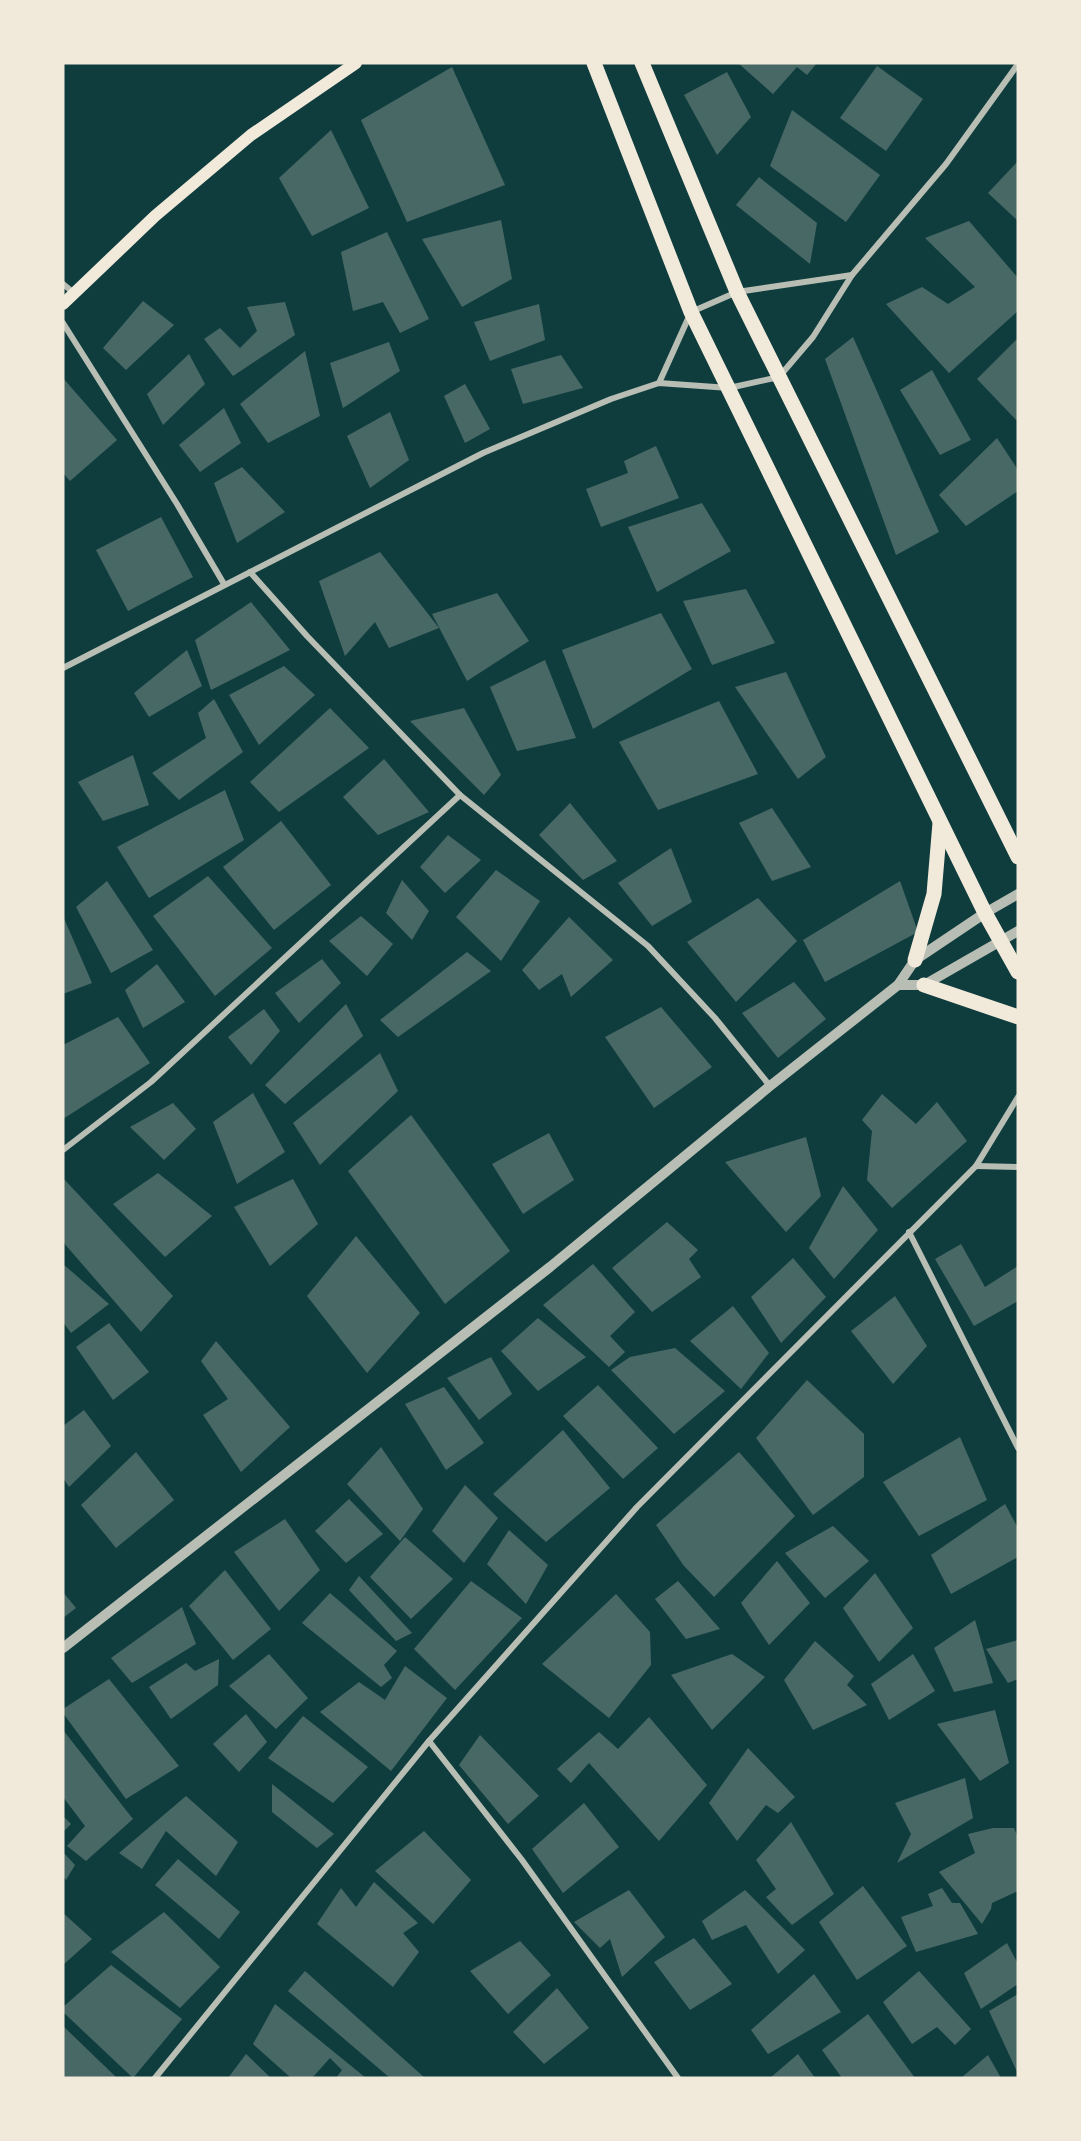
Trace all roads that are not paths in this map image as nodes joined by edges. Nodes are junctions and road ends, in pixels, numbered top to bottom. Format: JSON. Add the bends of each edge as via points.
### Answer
{"nodes":[{"id":1,"x":356,"y":63,"type":"edge"},
{"id":2,"x":594,"y":63,"type":"edge"},
{"id":3,"x":642,"y":63,"type":"edge"},
{"id":4,"x":1018,"y":64,"type":"edge"},
{"id":5,"x":852,"y":275,"type":"junction"},
{"id":6,"x":63,"y":284,"type":"edge"},
{"id":7,"x":737,"y":292,"type":"junction"},
{"id":8,"x":74,"y":294,"type":"junction"},
{"id":9,"x":63,"y":304,"type":"edge"},
{"id":10,"x":691,"y":312,"type":"junction"},
{"id":11,"x":63,"y":323,"type":"edge"},
{"id":12,"x":779,"y":377,"type":"junction"},
{"id":13,"x":659,"y":383,"type":"junction"},
{"id":14,"x":729,"y":388,"type":"junction"},
{"id":15,"x":250,"y":572,"type":"junction"},
{"id":16,"x":224,"y":585,"type":"junction"},
{"id":17,"x":63,"y":668,"type":"edge"},
{"id":18,"x":459,"y":795,"type":"junction"},
{"id":19,"x":940,"y":823,"type":"junction"},
{"id":20,"x":1018,"y":857,"type":"edge"},
{"id":21,"x":1018,"y":894,"type":"edge"},
{"id":22,"x":985,"y":913,"type":"junction"},
{"id":23,"x":1018,"y":931,"type":"edge"},
{"id":24,"x":1000,"y":940,"type":"junction"},
{"id":25,"x":915,"y":960,"type":"junction"},
{"id":26,"x":1018,"y":972,"type":"edge"},
{"id":27,"x":898,"y":985,"type":"junction"},
{"id":28,"x":924,"y":985,"type":"junction"},
{"id":29,"x":1018,"y":1017,"type":"edge"},
{"id":30,"x":770,"y":1086,"type":"junction"},
{"id":31,"x":1018,"y":1097,"type":"edge"},
{"id":32,"x":63,"y":1150,"type":"edge"},
{"id":33,"x":976,"y":1166,"type":"junction"},
{"id":34,"x":1018,"y":1167,"type":"edge"},
{"id":35,"x":909,"y":1232,"type":"junction"},
{"id":36,"x":1018,"y":1448,"type":"edge"},
{"id":37,"x":63,"y":1648,"type":"edge"},
{"id":38,"x":429,"y":1741,"type":"junction"},
{"id":39,"x":155,"y":2078,"type":"edge"},
{"id":40,"x":678,"y":2078,"type":"edge"}],
"edges":[{"from":1,"to":8,"type":"main road","via":[[251,135],[155,216]]},
{"from":2,"to":10,"type":"main road"},
{"from":3,"to":7,"type":"main road"},
{"from":4,"to":5,"type":"street","via":[[946,164]]},
{"from":5,"to":7,"type":"street"},
{"from":5,"to":12,"type":"street","via":[[813,337]]},
{"from":6,"to":8,"type":"street"},
{"from":7,"to":10,"type":"street"},
{"from":7,"to":12,"type":"main road"},
{"from":8,"to":9,"type":"main road"},
{"from":10,"to":13,"type":"street"},
{"from":10,"to":14,"type":"main road"},
{"from":11,"to":16,"type":"street"},
{"from":12,"to":14,"type":"street"},
{"from":12,"to":20,"type":"main road"},
{"from":13,"to":14,"type":"street"},
{"from":13,"to":15,"type":"street","via":[[483,453]]},
{"from":14,"to":19,"type":"main road"},
{"from":15,"to":16,"type":"street"},
{"from":15,"to":18,"type":"street"},
{"from":16,"to":17,"type":"street"},
{"from":18,"to":30,"type":"street","via":[[648,946],[715,1018]]},
{"from":18,"to":32,"type":"street","via":[[151,1082]]},
{"from":19,"to":22,"type":"main road"},
{"from":19,"to":25,"type":"main road","via":[[934,894]]},
{"from":21,"to":22,"type":"street"},
{"from":22,"to":24,"type":"main road"},
{"from":22,"to":25,"type":"street"},
{"from":23,"to":24,"type":"street"},
{"from":24,"to":26,"type":"main road"},
{"from":24,"to":28,"type":"street"},
{"from":25,"to":27,"type":"street"},
{"from":27,"to":28,"type":"street"},
{"from":27,"to":30,"type":"street"},
{"from":28,"to":29,"type":"main road"},
{"from":30,"to":37,"type":"street","via":[[550,1267]]},
{"from":31,"to":33,"type":"street"},
{"from":33,"to":34,"type":"street"},
{"from":33,"to":35,"type":"street"},
{"from":35,"to":36,"type":"street"},
{"from":35,"to":38,"type":"street","via":[[637,1507]]},
{"from":38,"to":39,"type":"street"},
{"from":38,"to":40,"type":"street","via":[[522,1860]]}]}
